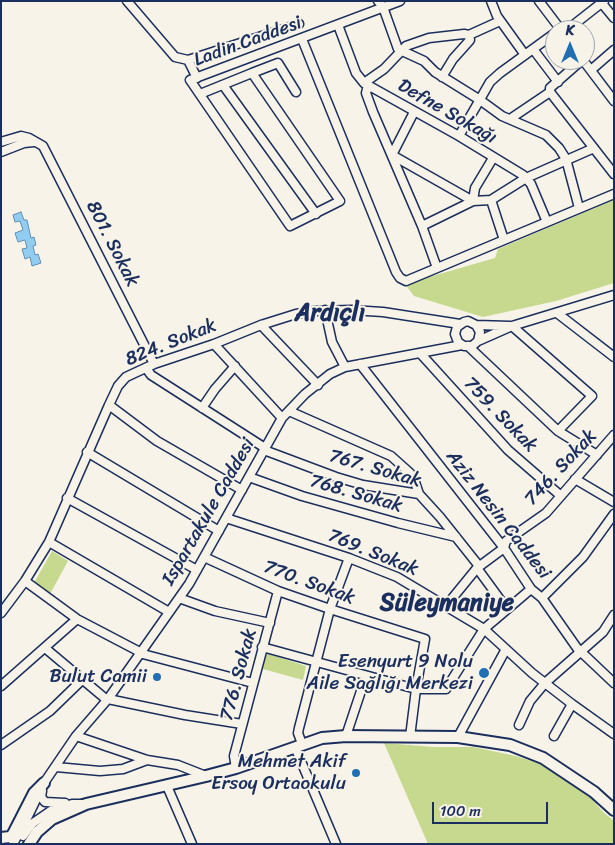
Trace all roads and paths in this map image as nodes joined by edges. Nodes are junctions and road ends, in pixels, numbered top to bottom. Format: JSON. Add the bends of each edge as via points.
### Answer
{"nodes":[{"id":1,"x":127,"y":1,"type":"edge"},
{"id":2,"x":400,"y":1,"type":"edge"},
{"id":3,"x":491,"y":1,"type":"edge"},
{"id":4,"x":539,"y":1,"type":"edge"},
{"id":5,"x":602,"y":2,"type":"edge"},
{"id":6,"x":380,"y":4,"type":"edge"},
{"id":7,"x":614,"y":18,"type":"edge"},
{"id":8,"x":553,"y":20,"type":"edge"},
{"id":9,"x":577,"y":20,"type":"edge"},
{"id":10,"x":500,"y":21,"type":"junction"},
{"id":11,"x":299,"y":24,"type":"dead end"},
{"id":12,"x":338,"y":25,"type":"junction"},
{"id":13,"x":468,"y":35,"type":"junction"},
{"id":14,"x":302,"y":39,"type":"junction"},
{"id":15,"x":545,"y":41,"type":"edge"},
{"id":16,"x":533,"y":49,"type":"junction"},
{"id":17,"x":401,"y":50,"type":"junction"},
{"id":18,"x":614,"y":50,"type":"edge"},
{"id":19,"x":525,"y":55,"type":"junction"},
{"id":20,"x":188,"y":60,"type":"junction"},
{"id":21,"x":595,"y":67,"type":"edge"},
{"id":22,"x":572,"y":70,"type":"edge"},
{"id":23,"x":591,"y":70,"type":"edge"},
{"id":24,"x":252,"y":73,"type":"junction"},
{"id":25,"x":442,"y":77,"type":"junction"},
{"id":26,"x":194,"y":79,"type":"junction"},
{"id":27,"x":558,"y":82,"type":"junction"},
{"id":28,"x":366,"y":84,"type":"junction"},
{"id":29,"x":223,"y":85,"type":"junction"},
{"id":30,"x":296,"y":92,"type":"dead end"},
{"id":31,"x":550,"y":92,"type":"junction"},
{"id":32,"x":200,"y":94,"type":"junction"},
{"id":33,"x":480,"y":100,"type":"junction"},
{"id":34,"x":614,"y":101,"type":"edge"},
{"id":35,"x":414,"y":112,"type":"junction"},
{"id":36,"x":510,"y":120,"type":"junction"},
{"id":37,"x":458,"y":136,"type":"junction"},
{"id":38,"x":1,"y":142,"type":"edge"},
{"id":39,"x":36,"y":142,"type":"junction"},
{"id":40,"x":594,"y":148,"type":"junction"},
{"id":41,"x":1,"y":152,"type":"edge"},
{"id":42,"x":392,"y":155,"type":"junction"},
{"id":43,"x":493,"y":158,"type":"junction"},
{"id":44,"x":566,"y":159,"type":"junction"},
{"id":45,"x":614,"y":174,"type":"edge"},
{"id":46,"x":526,"y":178,"type":"junction"},
{"id":47,"x":614,"y":194,"type":"edge"},
{"id":48,"x":491,"y":200,"type":"junction"},
{"id":49,"x":473,"y":201,"type":"junction"},
{"id":50,"x":579,"y":208,"type":"junction"},
{"id":51,"x":316,"y":214,"type":"junction"},
{"id":52,"x":547,"y":222,"type":"junction"},
{"id":53,"x":422,"y":226,"type":"junction"},
{"id":54,"x":504,"y":240,"type":"junction"},
{"id":55,"x":437,"y":268,"type":"junction"},
{"id":56,"x":614,"y":295,"type":"edge"},
{"id":57,"x":325,"y":310,"type":"junction"},
{"id":58,"x":556,"y":313,"type":"junction"},
{"id":59,"x":460,"y":324,"type":"junction"},
{"id":60,"x":261,"y":325,"type":"junction"},
{"id":61,"x":476,"y":325,"type":"junction"},
{"id":62,"x":512,"y":326,"type":"junction"},
{"id":63,"x":478,"y":341,"type":"junction"},
{"id":64,"x":214,"y":344,"type":"junction"},
{"id":65,"x":465,"y":346,"type":"junction"},
{"id":66,"x":420,"y":353,"type":"junction"},
{"id":67,"x":614,"y":357,"type":"edge"},
{"id":68,"x":154,"y":364,"type":"junction"},
{"id":69,"x":360,"y":364,"type":"junction"},
{"id":70,"x":234,"y":366,"type":"junction"},
{"id":71,"x":345,"y":367,"type":"junction"},
{"id":72,"x":146,"y":368,"type":"junction"},
{"id":73,"x":318,"y":384,"type":"junction"},
{"id":74,"x":109,"y":405,"type":"junction"},
{"id":75,"x":202,"y":408,"type":"junction"},
{"id":76,"x":289,"y":411,"type":"junction"},
{"id":77,"x":282,"y":418,"type":"junction"},
{"id":78,"x":558,"y":431,"type":"junction"},
{"id":79,"x":614,"y":435,"type":"edge"},
{"id":80,"x":264,"y":449,"type":"junction"},
{"id":81,"x":88,"y":452,"type":"junction"},
{"id":82,"x":597,"y":455,"type":"junction"},
{"id":83,"x":249,"y":477,"type":"junction"},
{"id":84,"x":576,"y":479,"type":"junction"},
{"id":85,"x":242,"y":490,"type":"junction"},
{"id":86,"x":419,"y":494,"type":"junction"},
{"id":87,"x":561,"y":496,"type":"junction"},
{"id":88,"x":67,"y":498,"type":"junction"},
{"id":89,"x":614,"y":502,"type":"edge"},
{"id":90,"x":614,"y":514,"type":"edge"},
{"id":91,"x":226,"y":518,"type":"junction"},
{"id":92,"x":219,"y":531,"type":"junction"},
{"id":93,"x":456,"y":537,"type":"junction"},
{"id":94,"x":49,"y":542,"type":"junction"},
{"id":95,"x":504,"y":548,"type":"junction"},
{"id":96,"x":204,"y":557,"type":"junction"},
{"id":97,"x":349,"y":558,"type":"junction"},
{"id":98,"x":478,"y":567,"type":"junction"},
{"id":99,"x":197,"y":570,"type":"junction"},
{"id":100,"x":25,"y":580,"type":"junction"},
{"id":101,"x":532,"y":589,"type":"junction"},
{"id":102,"x":278,"y":591,"type":"junction"},
{"id":103,"x":179,"y":598,"type":"junction"},
{"id":104,"x":542,"y":598,"type":"junction"},
{"id":105,"x":446,"y":606,"type":"junction"},
{"id":106,"x":507,"y":608,"type":"junction"},
{"id":107,"x":330,"y":609,"type":"junction"},
{"id":108,"x":169,"y":612,"type":"junction"},
{"id":109,"x":1,"y":613,"type":"edge"},
{"id":110,"x":614,"y":615,"type":"edge"},
{"id":111,"x":77,"y":619,"type":"junction"},
{"id":112,"x":270,"y":624,"type":"junction"},
{"id":113,"x":484,"y":629,"type":"junction"},
{"id":114,"x":262,"y":647,"type":"junction"},
{"id":115,"x":45,"y":648,"type":"junction"},
{"id":116,"x":506,"y":649,"type":"junction"},
{"id":117,"x":580,"y":651,"type":"junction"},
{"id":118,"x":140,"y":652,"type":"junction"},
{"id":119,"x":317,"y":661,"type":"junction"},
{"id":120,"x":366,"y":676,"type":"junction"},
{"id":121,"x":612,"y":678,"type":"edge"},
{"id":122,"x":82,"y":680,"type":"junction"},
{"id":123,"x":253,"y":683,"type":"junction"},
{"id":124,"x":545,"y":683,"type":"junction"},
{"id":125,"x":1,"y":686,"type":"edge"},
{"id":126,"x":416,"y":689,"type":"junction"},
{"id":127,"x":107,"y":699,"type":"junction"},
{"id":128,"x":572,"y":704,"type":"junction"},
{"id":129,"x":242,"y":724,"type":"junction"},
{"id":130,"x":519,"y":725,"type":"dead end"},
{"id":131,"x":614,"y":734,"type":"edge"},
{"id":132,"x":76,"y":736,"type":"junction"},
{"id":133,"x":346,"y":736,"type":"junction"},
{"id":134,"x":554,"y":736,"type":"dead end"},
{"id":135,"x":410,"y":737,"type":"junction"},
{"id":136,"x":458,"y":737,"type":"junction"},
{"id":137,"x":1,"y":745,"type":"edge"},
{"id":138,"x":299,"y":745,"type":"junction"},
{"id":139,"x":147,"y":760,"type":"junction"},
{"id":140,"x":56,"y":767,"type":"junction"},
{"id":141,"x":236,"y":768,"type":"junction"},
{"id":142,"x":206,"y":776,"type":"junction"},
{"id":143,"x":167,"y":786,"type":"junction"},
{"id":144,"x":43,"y":787,"type":"junction"},
{"id":145,"x":72,"y":804,"type":"junction"},
{"id":146,"x":86,"y":804,"type":"junction"},
{"id":147,"x":614,"y":810,"type":"edge"},
{"id":148,"x":1,"y":838,"type":"edge"},
{"id":149,"x":13,"y":844,"type":"edge"},
{"id":150,"x":18,"y":844,"type":"edge"},
{"id":151,"x":29,"y":844,"type":"edge"},
{"id":152,"x":192,"y":844,"type":"edge"},
{"id":153,"x":336,"y":844,"type":"edge"}],
"edges":[{"from":1,"to":20,"type":"street","via":[[175,57]]},
{"from":2,"to":6,"type":"street","name":"Ladin Caddesi"},
{"from":3,"to":10,"type":"street"},
{"from":4,"to":8,"type":"street"},
{"from":5,"to":7,"type":"street"},
{"from":5,"to":9,"type":"street"},
{"from":6,"to":12,"type":"street","name":"Ladin Caddesi"},
{"from":6,"to":17,"type":"street"},
{"from":10,"to":13,"type":"street"},
{"from":10,"to":19,"type":"street"},
{"from":11,"to":20,"type":"street"},
{"from":12,"to":14,"type":"street","name":"Ladin Caddesi"},
{"from":12,"to":28,"type":"street","via":[[356,73]]},
{"from":13,"to":17,"type":"street","via":[[428,38]]},
{"from":13,"to":25,"type":"street","via":[[470,40]]},
{"from":14,"to":26,"type":"street","name":"Ladin Caddesi"},
{"from":14,"to":55,"type":"street","via":[[396,272],[406,282]]},
{"from":15,"to":16,"type":"street"},
{"from":16,"to":19,"type":"street"},
{"from":16,"to":27,"type":"street"},
{"from":17,"to":25,"type":"street","via":[[424,61]]},
{"from":17,"to":28,"type":"street"},
{"from":18,"to":21,"type":"street"},
{"from":19,"to":33,"type":"street","via":[[490,82]]},
{"from":20,"to":26,"type":"street"},
{"from":22,"to":27,"type":"street"},
{"from":23,"to":34,"type":"street"},
{"from":24,"to":29,"type":"street"},
{"from":24,"to":30,"type":"street","via":[[278,63]]},
{"from":24,"to":51,"type":"street","via":[[340,201]]},
{"from":25,"to":33,"type":"street"},
{"from":26,"to":32,"type":"street"},
{"from":27,"to":31,"type":"street"},
{"from":28,"to":35,"type":"street","name":"Defne Sokağı"},
{"from":28,"to":42,"type":"street","via":[[366,92]]},
{"from":29,"to":32,"type":"street"},
{"from":29,"to":51,"type":"street"},
{"from":31,"to":36,"type":"street"},
{"from":31,"to":40,"type":"street"},
{"from":32,"to":51,"type":"street","via":[[290,226]]},
{"from":33,"to":36,"type":"street"},
{"from":33,"to":37,"type":"street"},
{"from":35,"to":37,"type":"street","name":"Defne Sokağı"},
{"from":35,"to":42,"type":"street"},
{"from":36,"to":44,"type":"street","via":[[546,135]]},
{"from":37,"to":43,"type":"street","name":"Defne Sokağı"},
{"from":38,"to":39,"type":"street","via":[[20,136]]},
{"from":39,"to":41,"type":"street"},
{"from":39,"to":68,"type":"street","name":"801. Sokak","via":[[43,146],[50,159]]},
{"from":40,"to":44,"type":"street"},
{"from":40,"to":45,"type":"street"},
{"from":42,"to":49,"type":"street"},
{"from":42,"to":53,"type":"street"},
{"from":43,"to":46,"type":"street","name":"Defne Sokağı"},
{"from":43,"to":49,"type":"street","via":[[474,188]]},
{"from":44,"to":46,"type":"street"},
{"from":44,"to":50,"type":"street"},
{"from":46,"to":48,"type":"street"},
{"from":46,"to":52,"type":"street"},
{"from":47,"to":50,"type":"street"},
{"from":48,"to":49,"type":"street"},
{"from":48,"to":54,"type":"street"},
{"from":49,"to":53,"type":"street"},
{"from":50,"to":52,"type":"street"},
{"from":52,"to":54,"type":"street"},
{"from":53,"to":55,"type":"street"},
{"from":54,"to":55,"type":"street"},
{"from":56,"to":58,"type":"street"},
{"from":57,"to":59,"type":"street","name":"824. Sokak","via":[[383,312]]},
{"from":57,"to":60,"type":"street","name":"824. Sokak","via":[[296,314]]},
{"from":57,"to":71,"type":"street","via":[[332,342]]},
{"from":58,"to":62,"type":"street"},
{"from":58,"to":67,"type":"street"},
{"from":59,"to":61,"type":"street","via":[[468,321]]},
{"from":59,"to":65,"type":"street","via":[[455,334],[458,342]]},
{"from":60,"to":64,"type":"street","name":"824. Sokak"},
{"from":60,"to":73,"type":"street"},
{"from":61,"to":62,"type":"street"},
{"from":61,"to":63,"type":"street","via":[[480,332]]},
{"from":62,"to":63,"type":"street"},
{"from":62,"to":78,"type":"street","via":[[592,396]]},
{"from":63,"to":65,"type":"street","via":[[472,346]]},
{"from":64,"to":68,"type":"street","name":"824. Sokak"},
{"from":64,"to":70,"type":"street"},
{"from":65,"to":66,"type":"street","name":"Ispartakule Caddesi"},
{"from":65,"to":78,"type":"street"},
{"from":66,"to":69,"type":"street","name":"Ispartakule Caddesi"},
{"from":66,"to":87,"type":"street","name":"759. Sokak","via":[[508,450]]},
{"from":68,"to":72,"type":"street","name":"824. Sokak"},
{"from":69,"to":71,"type":"street","name":"Ispartakule Caddesi"},
{"from":69,"to":95,"type":"street","name":"Aziz Nesin Caddesi"},
{"from":70,"to":75,"type":"street"},
{"from":70,"to":77,"type":"street"},
{"from":71,"to":73,"type":"street","name":"Ispartakule Caddesi"},
{"from":72,"to":74,"type":"street","name":"824. Sokak","via":[[126,377]]},
{"from":72,"to":75,"type":"street","name":"767. Sokak","via":[[151,375]]},
{"from":73,"to":76,"type":"street","name":"Ispartakule Caddesi"},
{"from":74,"to":81,"type":"street","name":"824. Sokak"},
{"from":74,"to":85,"type":"street","via":[[157,441]]},
{"from":75,"to":80,"type":"street","name":"767. Sokak"},
{"from":76,"to":77,"type":"street","name":"Ispartakule Caddesi"},
{"from":76,"to":86,"type":"street","via":[[391,456],[410,473]]},
{"from":77,"to":80,"type":"street","name":"Ispartakule Caddesi"},
{"from":78,"to":82,"type":"street"},
{"from":79,"to":82,"type":"street","name":"746. Sokak"},
{"from":80,"to":83,"type":"street","name":"Ispartakule Caddesi"},
{"from":80,"to":86,"type":"street","name":"767. Sokak","via":[[363,485]]},
{"from":81,"to":88,"type":"street","name":"824. Sokak"},
{"from":81,"to":92,"type":"street"},
{"from":82,"to":84,"type":"street","name":"746. Sokak"},
{"from":83,"to":85,"type":"street","name":"Ispartakule Caddesi"},
{"from":83,"to":93,"type":"street","name":"768. Sokak","via":[[302,496]]},
{"from":84,"to":87,"type":"street","name":"746. Sokak"},
{"from":84,"to":89,"type":"street"},
{"from":85,"to":91,"type":"street","name":"Ispartakule Caddesi"},
{"from":86,"to":93,"type":"street","name":"767. Sokak"},
{"from":87,"to":95,"type":"street","name":"746. Sokak","via":[[546,513],[506,541]]},
{"from":88,"to":94,"type":"street","name":"824. Sokak"},
{"from":88,"to":99,"type":"street"},
{"from":90,"to":104,"type":"street","via":[[583,557]]},
{"from":91,"to":92,"type":"street","name":"Ispartakule Caddesi"},
{"from":91,"to":97,"type":"street","name":"769. Sokak"},
{"from":92,"to":96,"type":"street","name":"Ispartakule Caddesi"},
{"from":93,"to":98,"type":"street","name":"767. Sokak"},
{"from":94,"to":100,"type":"street","name":"824. Sokak"},
{"from":94,"to":108,"type":"street"},
{"from":95,"to":98,"type":"street","name":"746. Sokak"},
{"from":95,"to":101,"type":"street","name":"Aziz Nesin Caddesi"},
{"from":96,"to":99,"type":"street","name":"Ispartakule Caddesi"},
{"from":96,"to":102,"type":"street","name":"770. Sokak"},
{"from":97,"to":105,"type":"street","name":"769. Sokak","via":[[397,577]]},
{"from":97,"to":107,"type":"street"},
{"from":98,"to":105,"type":"street","name":"746. Sokak"},
{"from":98,"to":106,"type":"street","name":"767. Sokak"},
{"from":99,"to":103,"type":"street","name":"Ispartakule Caddesi"},
{"from":100,"to":109,"type":"street","name":"824. Sokak"},
{"from":100,"to":111,"type":"street"},
{"from":101,"to":104,"type":"street","name":"Aziz Nesin Caddesi"},
{"from":101,"to":106,"type":"street"},
{"from":102,"to":107,"type":"street","name":"770. Sokak"},
{"from":102,"to":112,"type":"street","name":"776. Sokak"},
{"from":103,"to":108,"type":"street","name":"Ispartakule Caddesi"},
{"from":103,"to":112,"type":"street"},
{"from":104,"to":117,"type":"street","name":"Aziz Nesin Caddesi"},
{"from":105,"to":113,"type":"street","name":"769. Sokak"},
{"from":106,"to":113,"type":"street"},
{"from":107,"to":119,"type":"street"},
{"from":107,"to":126,"type":"street","name":"770. Sokak","via":[[425,639]]},
{"from":108,"to":118,"type":"street","name":"Ispartakule Caddesi"},
{"from":110,"to":117,"type":"street","via":[[603,632]]},
{"from":111,"to":115,"type":"street"},
{"from":111,"to":118,"type":"street"},
{"from":112,"to":114,"type":"street","name":"776. Sokak"},
{"from":113,"to":116,"type":"street","name":"769. Sokak"},
{"from":113,"to":126,"type":"street","via":[[446,689]]},
{"from":114,"to":119,"type":"street"},
{"from":114,"to":123,"type":"street","name":"776. Sokak"},
{"from":115,"to":122,"type":"street"},
{"from":115,"to":125,"type":"street"},
{"from":116,"to":124,"type":"street","name":"769. Sokak"},
{"from":116,"to":136,"type":"street"},
{"from":117,"to":121,"type":"street","name":"Aziz Nesin Caddesi"},
{"from":117,"to":124,"type":"street"},
{"from":118,"to":123,"type":"street"},
{"from":118,"to":127,"type":"street","name":"Ispartakule Caddesi"},
{"from":119,"to":120,"type":"street"},
{"from":119,"to":138,"type":"street","via":[[299,728]]},
{"from":120,"to":126,"type":"street"},
{"from":120,"to":133,"type":"street"},
{"from":122,"to":127,"type":"street"},
{"from":122,"to":137,"type":"street","via":[[50,711]]},
{"from":123,"to":129,"type":"street","name":"776. Sokak"},
{"from":124,"to":128,"type":"street","name":"769. Sokak"},
{"from":124,"to":130,"type":"street","via":[[530,701]]},
{"from":126,"to":135,"type":"street","name":"770. Sokak"},
{"from":127,"to":129,"type":"street"},
{"from":127,"to":132,"type":"street","name":"Ispartakule Caddesi"},
{"from":128,"to":131,"type":"street","name":"769. Sokak"},
{"from":128,"to":134,"type":"street"},
{"from":129,"to":141,"type":"street","name":"776. Sokak","via":[[234,756]]},
{"from":132,"to":139,"type":"street"},
{"from":132,"to":140,"type":"street","name":"Ispartakule Caddesi"},
{"from":133,"to":135,"type":"main road"},
{"from":133,"to":138,"type":"main road","via":[[322,738]]},
{"from":135,"to":136,"type":"main road"},
{"from":136,"to":147,"type":"main road","via":[[510,745],[543,758],[594,792]]},
{"from":138,"to":141,"type":"main road"},
{"from":138,"to":153,"type":"street"},
{"from":139,"to":140,"type":"street","via":[[123,769],[100,771]]},
{"from":139,"to":142,"type":"street"},
{"from":140,"to":144,"type":"street","name":"Ispartakule Caddesi"},
{"from":141,"to":142,"type":"main road"},
{"from":142,"to":143,"type":"main road"},
{"from":143,"to":146,"type":"main road"},
{"from":143,"to":152,"type":"street"},
{"from":144,"to":145,"type":"street","via":[[41,797],[45,802]]},
{"from":144,"to":148,"type":"main road","via":[[34,793],[13,834]]},
{"from":144,"to":149,"type":"street","name":"Ispartakule Caddesi"},
{"from":145,"to":146,"type":"street"},
{"from":145,"to":150,"type":"street","via":[[40,816]]},
{"from":146,"to":151,"type":"main road","via":[[52,819]]}]}
